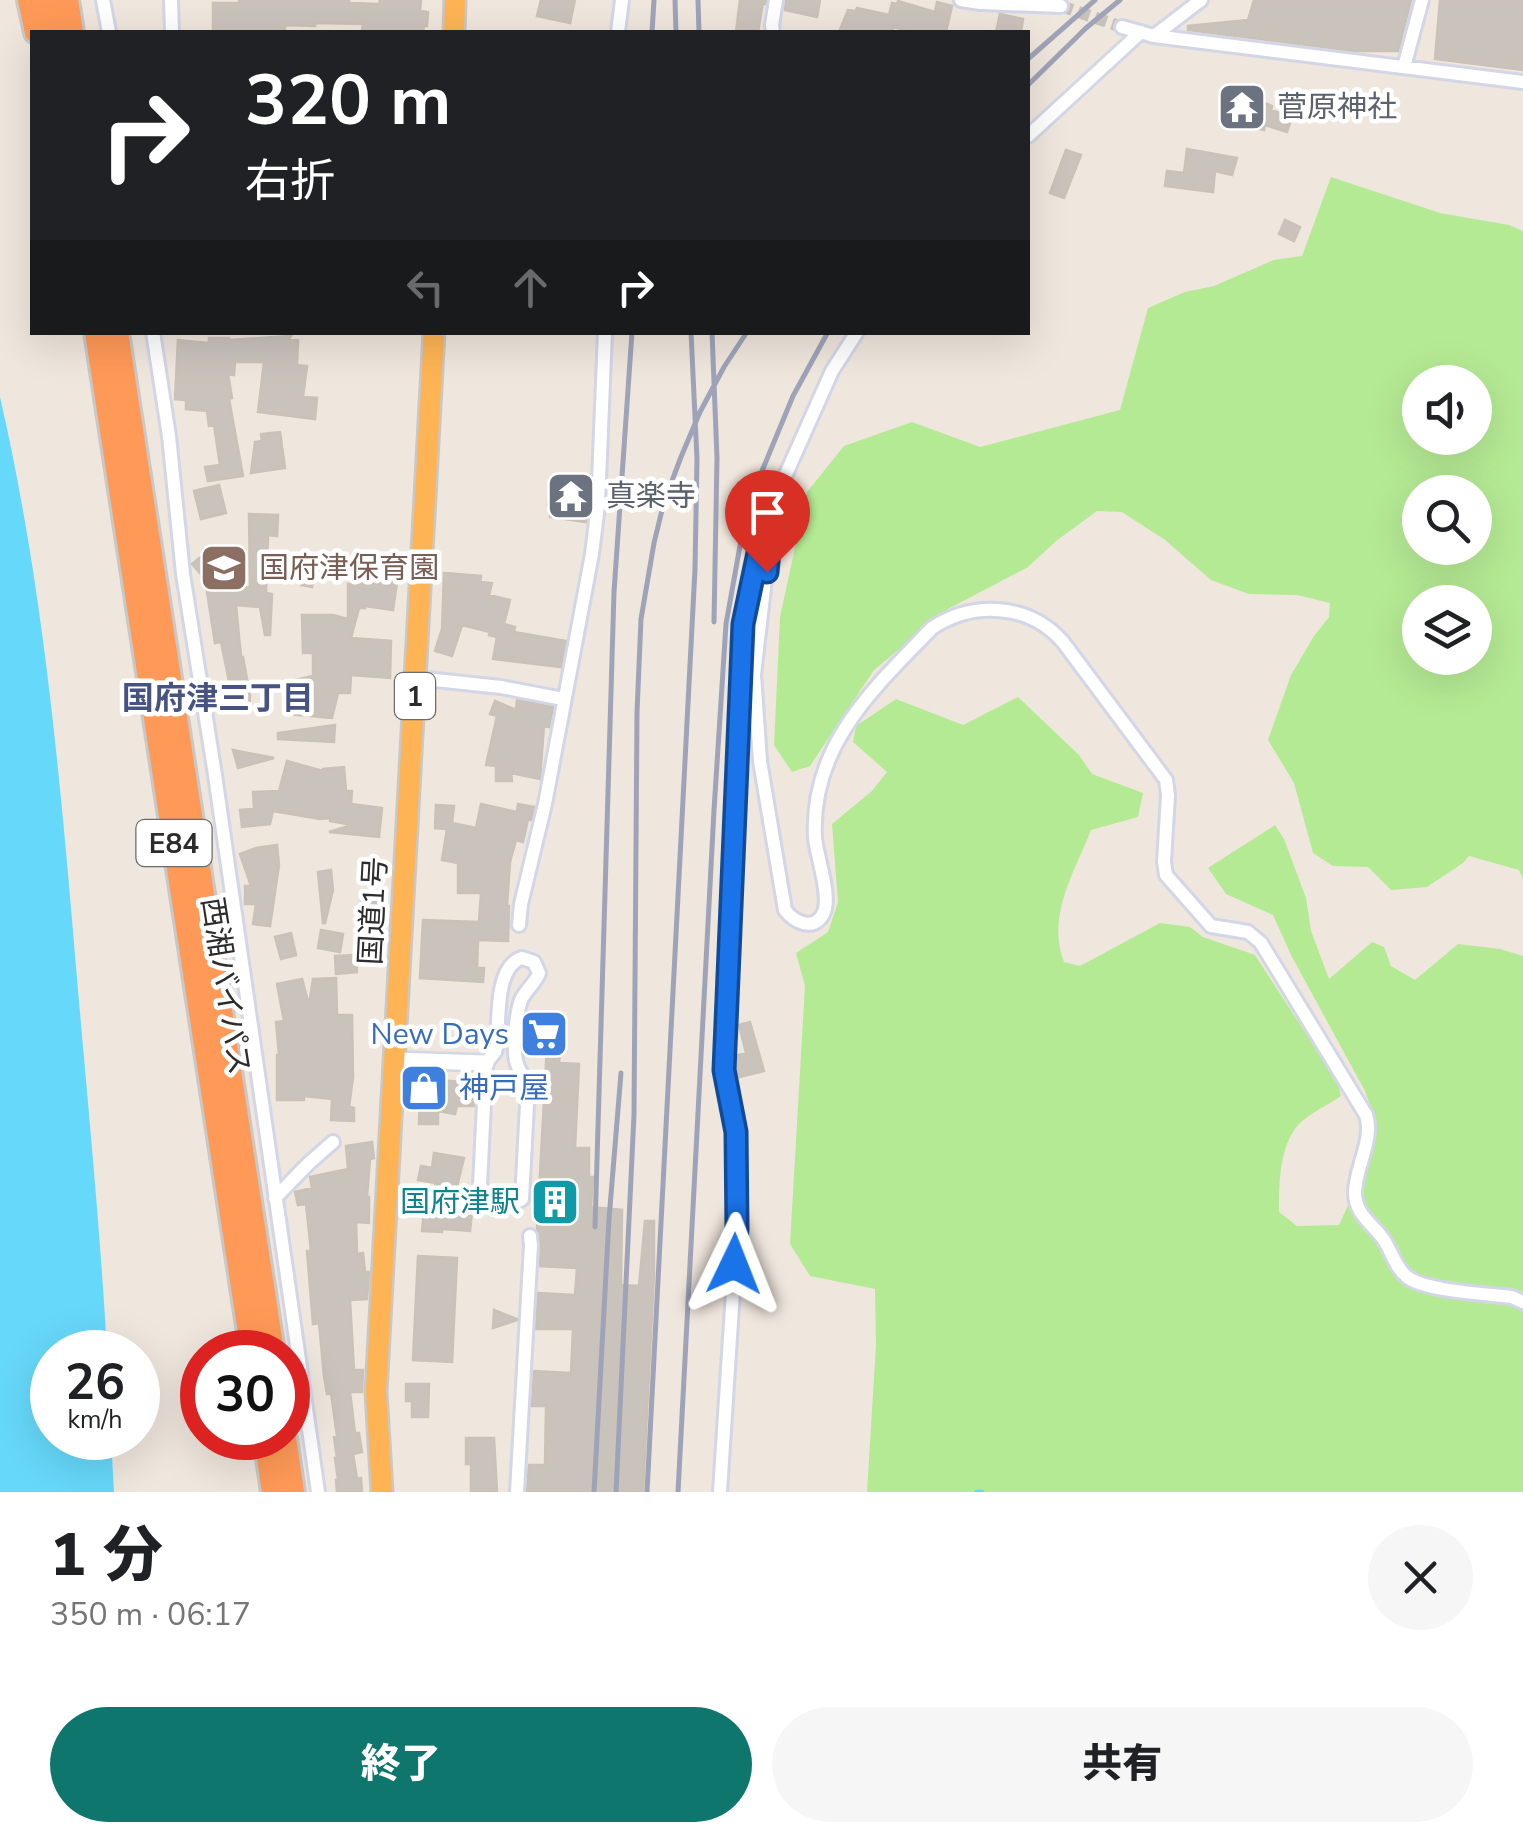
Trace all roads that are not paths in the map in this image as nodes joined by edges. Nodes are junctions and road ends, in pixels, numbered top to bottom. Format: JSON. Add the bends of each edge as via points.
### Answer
{"nodes":[{"id":1,"x":29,"y":0,"type":"edge"},
{"id":2,"x":104,"y":0,"type":"edge"},
{"id":3,"x":171,"y":0,"type":"edge"},
{"id":4,"x":455,"y":0,"type":"edge"},
{"id":5,"x":622,"y":0,"type":"edge"},
{"id":6,"x":776,"y":0,"type":"edge"},
{"id":7,"x":961,"y":0,"type":"edge"},
{"id":8,"x":1201,"y":0,"type":"edge"},
{"id":9,"x":1422,"y":0,"type":"edge"},
{"id":10,"x":62,"y":2,"type":"edge"},
{"id":11,"x":980,"y":2,"type":"edge"},
{"id":12,"x":1057,"y":4,"type":"edge"},
{"id":13,"x":1122,"y":27,"type":"tunnel mouth"},
{"id":14,"x":36,"y":30,"type":"edge"},
{"id":15,"x":53,"y":30,"type":"edge"},
{"id":16,"x":71,"y":30,"type":"edge"},
{"id":17,"x":109,"y":30,"type":"edge"},
{"id":18,"x":172,"y":30,"type":"edge"},
{"id":19,"x":454,"y":30,"type":"edge"},
{"id":20,"x":618,"y":30,"type":"edge"},
{"id":21,"x":773,"y":30,"type":"edge"},
{"id":22,"x":1148,"y":34,"type":"junction"},
{"id":23,"x":1404,"y":67,"type":"junction"},
{"id":24,"x":1523,"y":82,"type":"edge"},
{"id":25,"x":1030,"y":134,"type":"edge"},
{"id":26,"x":96,"y":335,"type":"edge"},
{"id":27,"x":118,"y":335,"type":"edge"},
{"id":28,"x":153,"y":335,"type":"edge"},
{"id":29,"x":434,"y":335,"type":"edge"},
{"id":30,"x":605,"y":335,"type":"edge"},
{"id":31,"x":855,"y":335,"type":"edge"},
{"id":32,"x":774,"y":501,"type":"junction"},
{"id":33,"x":416,"y":678,"type":"junction"},
{"id":34,"x":563,"y":699,"type":"junction"},
{"id":35,"x":519,"y":926,"type":"dead end"},
{"id":36,"x":395,"y":1060,"type":"junction"},
{"id":37,"x":486,"y":1063,"type":"junction"},
{"id":38,"x":333,"y":1142,"type":"dead end"},
{"id":39,"x":275,"y":1198,"type":"junction"},
{"id":40,"x":530,"y":1236,"type":"dead end"},
{"id":41,"x":1523,"y":1302,"type":"edge"},
{"id":42,"x":249,"y":1330,"type":"edge"},
{"id":43,"x":270,"y":1330,"type":"edge"},
{"id":44,"x":268,"y":1460,"type":"edge"},
{"id":45,"x":288,"y":1460,"type":"edge"},
{"id":46,"x":272,"y":1492,"type":"edge"},
{"id":47,"x":293,"y":1492,"type":"edge"},
{"id":48,"x":318,"y":1492,"type":"edge"},
{"id":49,"x":382,"y":1492,"type":"edge"},
{"id":50,"x":516,"y":1492,"type":"edge"},
{"id":51,"x":720,"y":1492,"type":"edge"}],
"edges":[{"from":1,"to":14,"type":"highway"},
{"from":2,"to":17,"type":"street"},
{"from":3,"to":18,"type":"street"},
{"from":4,"to":19,"type":"highway"},
{"from":5,"to":20,"type":"street"},
{"from":6,"to":21,"type":"street"},
{"from":7,"to":11,"type":"street"},
{"from":8,"to":22,"type":"street"},
{"from":9,"to":23,"type":"street"},
{"from":10,"to":15,"type":"highway"},
{"from":10,"to":16,"type":"highway"},
{"from":11,"to":12,"type":"street"},
{"from":13,"to":22,"type":"street"},
{"from":22,"to":23,"type":"street"},
{"from":22,"to":25,"type":"street"},
{"from":23,"to":24,"type":"street"},
{"from":26,"to":42,"type":"highway","name":"西湘バイパス","number":"E84"},
{"from":27,"to":43,"type":"highway","name":"西湘バイパス","number":"E84"},
{"from":28,"to":39,"type":"street"},
{"from":29,"to":33,"type":"highway","name":"国道1号","number":"1"},
{"from":30,"to":34,"type":"street","via":[[598,506]]},
{"from":31,"to":32,"type":"street"},
{"from":32,"to":41,"type":"street","via":[[754,675],[760,761],[792,919],[813,923],[825,908],[816,811],[827,760],[854,712],[947,618],[980,610],[1042,622],[1166,780],[1166,876],[1211,926],[1248,932],[1261,942],[1366,1115],[1355,1202],[1400,1270],[1421,1284]]},
{"from":32,"to":51,"type":"street","via":[[743,624],[724,1070],[736,1132],[737,1229]]},
{"from":33,"to":34,"type":"street"},
{"from":33,"to":36,"type":"highway","name":"国道1号","number":"1"},
{"from":34,"to":35,"type":"street"},
{"from":36,"to":37,"type":"street"},
{"from":36,"to":49,"type":"highway","name":"国道1号","number":"1","via":[[376,1392]]},
{"from":37,"to":37,"type":"street","via":[[496,1052],[503,980],[514,961],[534,962],[539,973],[518,1008],[514,1051],[528,1086],[522,1198],[513,1203],[486,1197],[480,1185]]},
{"from":38,"to":39,"type":"street"},
{"from":39,"to":48,"type":"street"},
{"from":40,"to":50,"type":"street"},
{"from":44,"to":46,"type":"highway"},
{"from":45,"to":47,"type":"highway"}]}
